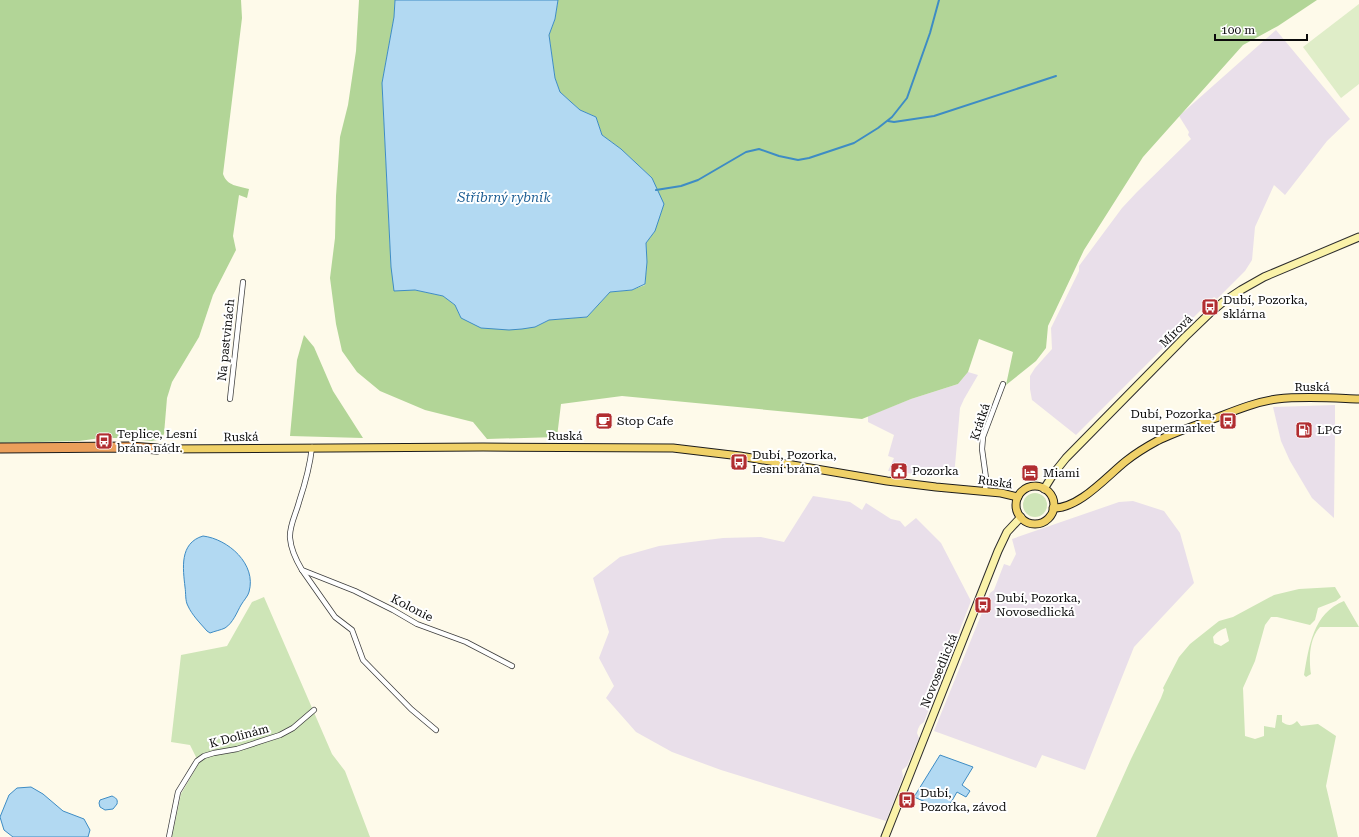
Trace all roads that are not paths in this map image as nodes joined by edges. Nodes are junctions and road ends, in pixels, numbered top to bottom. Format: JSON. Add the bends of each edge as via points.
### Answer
{"nodes":[{"id":1,"x":1359,"y":237,"type":"edge"},
{"id":2,"x":243,"y":282,"type":"dead end"},
{"id":3,"x":1004,"y":384,"type":"dead end"},
{"id":4,"x":1359,"y":399,"type":"edge"},
{"id":5,"x":230,"y":400,"type":"dead end"},
{"id":6,"x":0,"y":448,"type":"edge"},
{"id":7,"x":312,"y":448,"type":"junction"},
{"id":8,"x":157,"y":449,"type":"junction"},
{"id":9,"x":0,"y":453,"type":"edge"},
{"id":10,"x":1044,"y":489,"type":"junction"},
{"id":11,"x":985,"y":491,"type":"junction"},
{"id":12,"x":1018,"y":497,"type":"junction"},
{"id":13,"x":1054,"y":508,"type":"junction"},
{"id":14,"x":1021,"y":517,"type":"junction"},
{"id":15,"x":302,"y":570,"type":"junction"},
{"id":16,"x":512,"y":666,"type":"dead end"},
{"id":17,"x":314,"y":710,"type":"dead end"},
{"id":18,"x":436,"y":730,"type":"dead end"},
{"id":19,"x":169,"y":835,"type":"edge"},
{"id":20,"x":175,"y":837,"type":"edge"},
{"id":21,"x":885,"y":837,"type":"edge"}],
"edges":[{"from":1,"to":10,"type":"street","name":"Mírová","via":[[1264,277],[1215,309],[1065,459]]},
{"from":2,"to":5,"type":"street","name":"Na pastvinách"},
{"from":3,"to":11,"type":"street","name":"Krátká","via":[[983,437]]},
{"from":4,"to":13,"type":"main road","name":"Ruská","via":[[1293,398],[1269,400],[1241,408],[1142,449],[1084,496],[1067,505]]},
{"from":6,"to":8,"type":"highway"},
{"from":7,"to":8,"type":"main road","name":"Ruská"},
{"from":7,"to":11,"type":"main road","name":"Ruská","via":[[680,448],[718,452],[887,481]]},
{"from":7,"to":15,"type":"street","via":[[305,486],[291,526],[290,537],[292,552]]},
{"from":8,"to":9,"type":"highway"},
{"from":10,"to":12,"type":"main road","via":[[1031,487],[1021,492]]},
{"from":10,"to":13,"type":"main road","via":[[1052,498]]},
{"from":11,"to":12,"type":"main road","name":"Ruská"},
{"from":12,"to":14,"type":"main road","via":[[1017,507]]},
{"from":13,"to":14,"type":"main road","via":[[1052,514],[1043,522],[1031,523]]},
{"from":14,"to":21,"type":"street","name":"Novosedlická","via":[[1007,532],[998,551]]},
{"from":15,"to":16,"type":"street","name":"Kolonie","via":[[354,591],[417,624],[466,642]]},
{"from":15,"to":18,"type":"street","via":[[335,617],[352,630],[363,660],[411,709]]},
{"from":17,"to":19,"type":"street","name":"K Dolinám","via":[[293,728],[280,735],[237,749],[204,756],[197,761],[178,792]]},
{"from":19,"to":20,"type":"street"}]}
